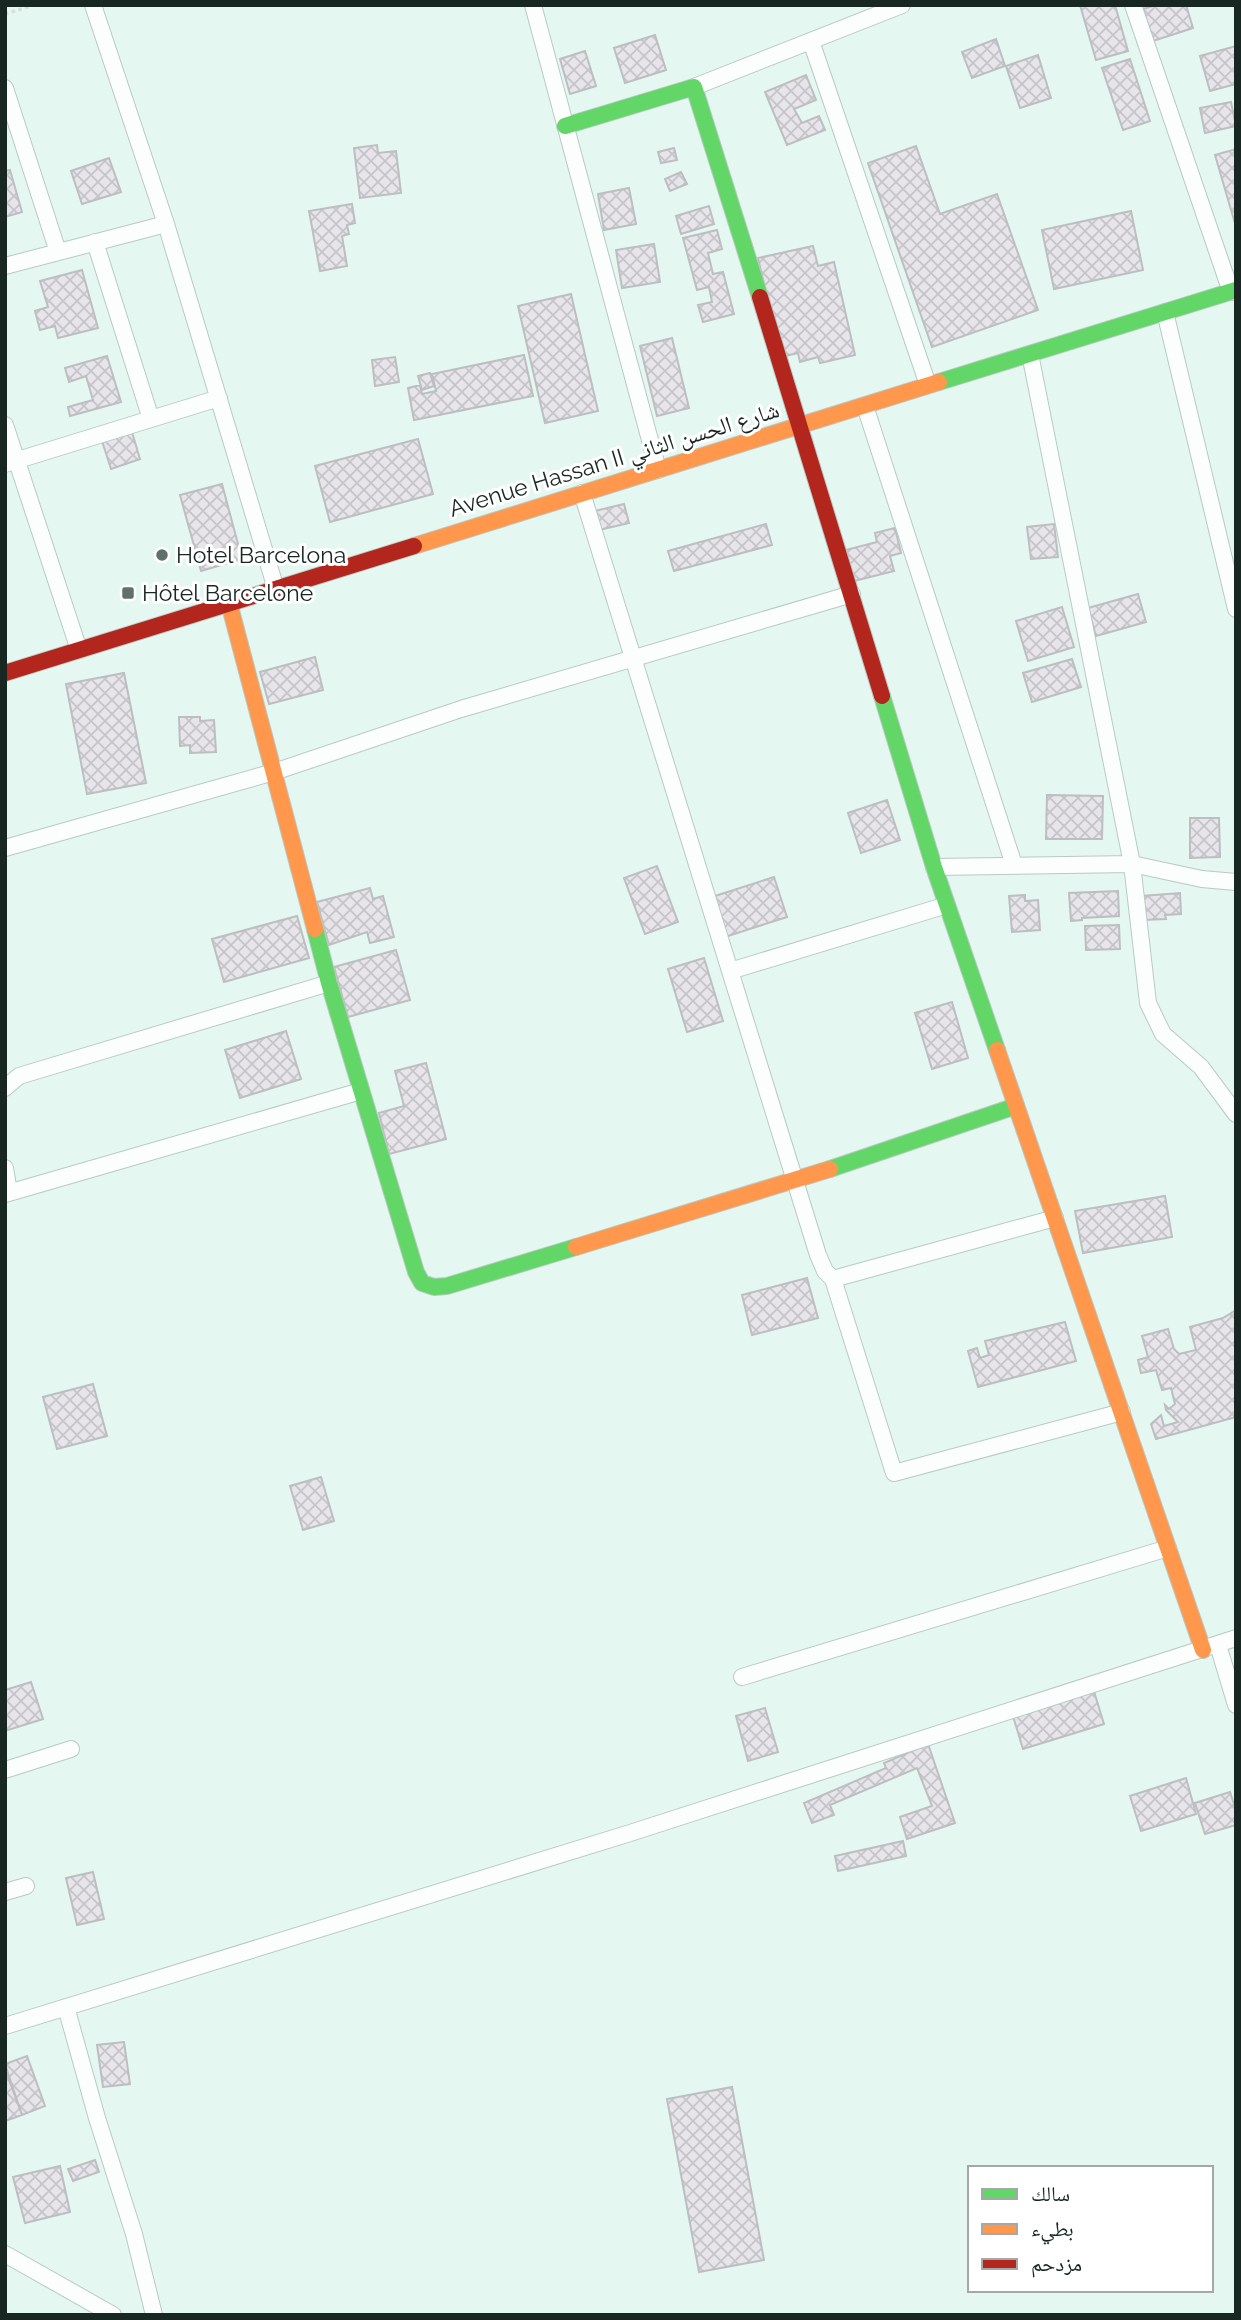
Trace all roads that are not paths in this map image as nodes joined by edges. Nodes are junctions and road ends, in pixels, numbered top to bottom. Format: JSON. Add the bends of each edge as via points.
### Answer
{"nodes":[{"id":1,"x":93,"y":5,"type":"edge"},
{"id":2,"x":533,"y":5,"type":"edge"},
{"id":3,"x":902,"y":5,"type":"edge"},
{"id":4,"x":1133,"y":5,"type":"edge"},
{"id":5,"x":811,"y":41,"type":"junction"},
{"id":6,"x":694,"y":87,"type":"junction"},
{"id":7,"x":5,"y":88,"type":"edge"},
{"id":8,"x":565,"y":126,"type":"junction"},
{"id":9,"x":166,"y":223,"type":"junction"},
{"id":10,"x":95,"y":242,"type":"junction"},
{"id":11,"x":58,"y":252,"type":"junction"},
{"id":12,"x":5,"y":266,"type":"edge"},
{"id":13,"x":1233,"y":291,"type":"edge"},
{"id":14,"x":1166,"y":312,"type":"junction"},
{"id":15,"x":1030,"y":354,"type":"junction"},
{"id":16,"x":928,"y":385,"type":"junction"},
{"id":17,"x":219,"y":398,"type":"junction"},
{"id":18,"x":865,"y":406,"type":"junction"},
{"id":19,"x":151,"y":419,"type":"junction"},
{"id":20,"x":5,"y":425,"type":"edge"},
{"id":21,"x":801,"y":425,"type":"junction"},
{"id":22,"x":11,"y":462,"type":"edge"},
{"id":23,"x":658,"y":470,"type":"junction"},
{"id":24,"x":582,"y":493,"type":"junction"},
{"id":25,"x":276,"y":589,"type":"junction"},
{"id":26,"x":852,"y":594,"type":"junction"},
{"id":27,"x":229,"y":603,"type":"junction"},
{"id":28,"x":1236,"y":610,"type":"edge"},
{"id":29,"x":79,"y":650,"type":"junction"},
{"id":30,"x":633,"y":657,"type":"junction"},
{"id":31,"x":5,"y":673,"type":"edge"},
{"id":32,"x":274,"y":772,"type":"junction"},
{"id":33,"x":5,"y":848,"type":"edge"},
{"id":34,"x":1132,"y":864,"type":"junction"},
{"id":35,"x":1014,"y":865,"type":"junction"},
{"id":36,"x":934,"y":867,"type":"junction"},
{"id":37,"x":1236,"y":882,"type":"edge"},
{"id":38,"x":947,"y":905,"type":"junction"},
{"id":39,"x":730,"y":971,"type":"junction"},
{"id":40,"x":329,"y":983,"type":"junction"},
{"id":41,"x":5,"y":1088,"type":"edge"},
{"id":42,"x":362,"y":1091,"type":"junction"},
{"id":43,"x":1016,"y":1106,"type":"junction"},
{"id":44,"x":1236,"y":1114,"type":"edge"},
{"id":45,"x":5,"y":1168,"type":"edge"},
{"id":46,"x":796,"y":1181,"type":"junction"},
{"id":47,"x":7,"y":1193,"type":"edge"},
{"id":48,"x":1055,"y":1218,"type":"junction"},
{"id":49,"x":832,"y":1279,"type":"junction"},
{"id":50,"x":1122,"y":1412,"type":"junction"},
{"id":51,"x":1168,"y":1548,"type":"junction"},
{"id":52,"x":1236,"y":1638,"type":"edge"},
{"id":53,"x":1211,"y":1647,"type":"junction"},
{"id":54,"x":742,"y":1677,"type":"dead end"},
{"id":55,"x":1236,"y":1705,"type":"edge"},
{"id":56,"x":71,"y":1749,"type":"dead end"},
{"id":57,"x":5,"y":1770,"type":"edge"},
{"id":58,"x":26,"y":1886,"type":"dead end"},
{"id":59,"x":5,"y":1892,"type":"edge"},
{"id":60,"x":65,"y":2007,"type":"junction"},
{"id":61,"x":5,"y":2026,"type":"edge"},
{"id":62,"x":5,"y":2254,"type":"edge"},
{"id":63,"x":113,"y":2315,"type":"edge"},
{"id":64,"x":154,"y":2315,"type":"edge"}],
"edges":[{"from":1,"to":9,"type":"street"},
{"from":2,"to":8,"type":"street"},
{"from":3,"to":5,"type":"street"},
{"from":4,"to":13,"type":"street"},
{"from":5,"to":6,"type":"street"},
{"from":5,"to":16,"type":"street"},
{"from":6,"to":8,"type":"street"},
{"from":6,"to":21,"type":"street"},
{"from":7,"to":11,"type":"street"},
{"from":8,"to":23,"type":"street"},
{"from":9,"to":10,"type":"street"},
{"from":9,"to":17,"type":"street"},
{"from":10,"to":11,"type":"street"},
{"from":10,"to":19,"type":"street"},
{"from":11,"to":12,"type":"street"},
{"from":13,"to":14,"type":"street","name":"Avenue Hassan II شارع الحسن الثاني"},
{"from":14,"to":15,"type":"street","name":"Avenue Hassan II شارع الحسن الثاني"},
{"from":14,"to":28,"type":"street"},
{"from":15,"to":16,"type":"street","name":"Avenue Hassan II شارع الحسن الثاني"},
{"from":15,"to":34,"type":"street"},
{"from":16,"to":18,"type":"street","name":"Avenue Hassan II شارع الحسن الثاني"},
{"from":17,"to":19,"type":"street"},
{"from":17,"to":25,"type":"street"},
{"from":18,"to":21,"type":"street","name":"Avenue Hassan II شارع الحسن الثاني"},
{"from":18,"to":35,"type":"street"},
{"from":19,"to":22,"type":"street"},
{"from":20,"to":22,"type":"street"},
{"from":21,"to":23,"type":"street","name":"Avenue Hassan II شارع الحسن الثاني"},
{"from":21,"to":26,"type":"street"},
{"from":22,"to":29,"type":"street"},
{"from":23,"to":24,"type":"street","name":"Avenue Hassan II شارع الحسن الثاني"},
{"from":24,"to":25,"type":"street","name":"Avenue Hassan II شارع الحسن الثاني"},
{"from":24,"to":30,"type":"street"},
{"from":25,"to":27,"type":"street","name":"Avenue Hassan II شارع الحسن الثاني"},
{"from":26,"to":30,"type":"street"},
{"from":26,"to":36,"type":"street"},
{"from":27,"to":29,"type":"street","name":"Avenue Hassan II شارع الحسن الثاني"},
{"from":27,"to":32,"type":"street"},
{"from":29,"to":31,"type":"street","name":"Avenue Hassan II شارع الحسن الثاني"},
{"from":30,"to":32,"type":"street"},
{"from":30,"to":39,"type":"street"},
{"from":32,"to":33,"type":"street"},
{"from":32,"to":40,"type":"street"},
{"from":34,"to":35,"type":"street"},
{"from":34,"to":37,"type":"street"},
{"from":34,"to":44,"type":"street","via":[[1148,1003],[1163,1034],[1201,1067]]},
{"from":35,"to":36,"type":"street"},
{"from":36,"to":38,"type":"street"},
{"from":38,"to":39,"type":"street"},
{"from":38,"to":43,"type":"street"},
{"from":39,"to":46,"type":"street"},
{"from":40,"to":41,"type":"street","via":[[19,1076]]},
{"from":40,"to":42,"type":"street"},
{"from":42,"to":46,"type":"street","via":[[416,1272],[422,1283],[434,1287]]},
{"from":42,"to":47,"type":"street"},
{"from":43,"to":46,"type":"street"},
{"from":43,"to":48,"type":"street"},
{"from":45,"to":47,"type":"street"},
{"from":46,"to":49,"type":"street","via":[[818,1255]]},
{"from":48,"to":49,"type":"street"},
{"from":48,"to":50,"type":"street"},
{"from":49,"to":50,"type":"street","via":[[894,1473]]},
{"from":50,"to":51,"type":"street"},
{"from":51,"to":53,"type":"street"},
{"from":51,"to":54,"type":"street"},
{"from":52,"to":53,"type":"street"},
{"from":53,"to":55,"type":"street"},
{"from":53,"to":60,"type":"street","via":[[627,1835]]},
{"from":56,"to":57,"type":"street"},
{"from":58,"to":59,"type":"street"},
{"from":60,"to":61,"type":"street"},
{"from":60,"to":64,"type":"street"},
{"from":62,"to":63,"type":"street"}]}
